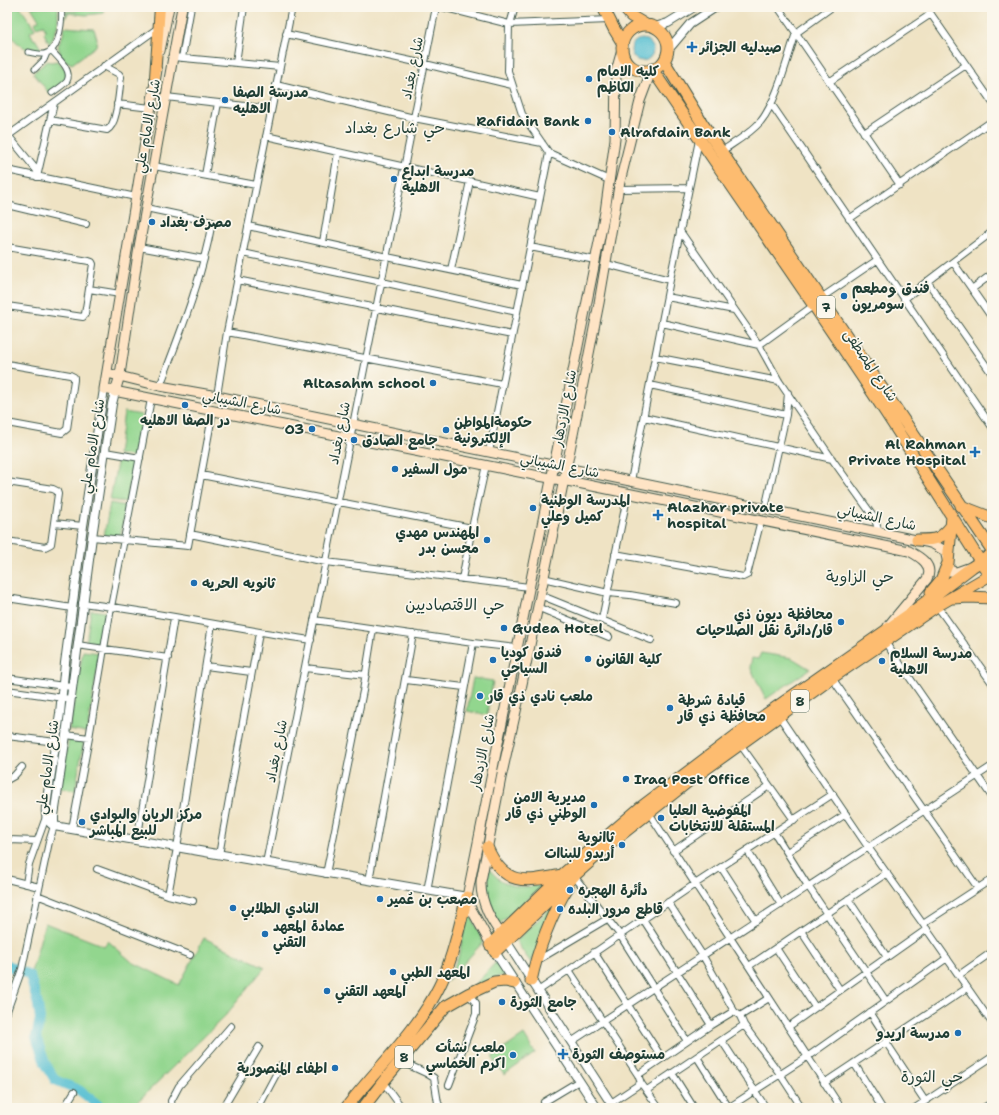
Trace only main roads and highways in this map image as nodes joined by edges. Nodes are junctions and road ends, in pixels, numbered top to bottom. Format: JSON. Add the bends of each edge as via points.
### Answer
{"nodes":[{"id":1,"x":167,"y":7,"type":"edge"},
{"id":2,"x":603,"y":7,"type":"edge"},
{"id":3,"x":623,"y":7,"type":"edge"},
{"id":4,"x":181,"y":8,"type":"edge"},
{"id":5,"x":650,"y":26,"type":"junction"},
{"id":6,"x":622,"y":46,"type":"junction"},
{"id":7,"x":666,"y":56,"type":"junction"},
{"id":8,"x":652,"y":69,"type":"junction"},
{"id":9,"x":155,"y":77,"type":"junction"},
{"id":10,"x":587,"y":301,"type":"junction"},
{"id":11,"x":817,"y":302,"type":"junction"},
{"id":12,"x":599,"y":303,"type":"junction"},
{"id":13,"x":107,"y":373,"type":"junction"},
{"id":14,"x":120,"y":375,"type":"junction"},
{"id":15,"x":104,"y":389,"type":"joint"},
{"id":16,"x":115,"y":392,"type":"junction"},
{"id":17,"x":554,"y":466,"type":"junction"},
{"id":18,"x":566,"y":468,"type":"junction"},
{"id":19,"x":551,"y":478,"type":"junction"},
{"id":20,"x":563,"y":481,"type":"junction"},
{"id":21,"x":960,"y":505,"type":"junction"},
{"id":22,"x":992,"y":518,"type":"edge"},
{"id":23,"x":815,"y":519,"type":"junction"},
{"id":24,"x":952,"y":521,"type":"junction"},
{"id":25,"x":813,"y":531,"type":"junction"},
{"id":26,"x":917,"y":540,"type":"junction"},
{"id":27,"x":992,"y":550,"type":"edge"},
{"id":28,"x":992,"y":554,"type":"edge"},
{"id":29,"x":948,"y":563,"type":"junction"},
{"id":30,"x":976,"y":564,"type":"junction"},
{"id":31,"x":991,"y":575,"type":"edge"},
{"id":32,"x":950,"y":598,"type":"junction"},
{"id":33,"x":992,"y":598,"type":"edge"},
{"id":34,"x":911,"y":613,"type":"junction"},
{"id":35,"x":886,"y":629,"type":"junction"},
{"id":36,"x":504,"y":711,"type":"junction"},
{"id":37,"x":515,"y":713,"type":"junction"},
{"id":38,"x":736,"y":742,"type":"junction"},
{"id":39,"x":487,"y":847,"type":"junction"},
{"id":40,"x":562,"y":875,"type":"junction"},
{"id":41,"x":574,"y":876,"type":"junction"},
{"id":42,"x":468,"y":897,"type":"junction"},
{"id":43,"x":503,"y":937,"type":"junction"},
{"id":44,"x":493,"y":948,"type":"joint"},
{"id":45,"x":531,"y":981,"type":"road end"},
{"id":46,"x":514,"y":983,"type":"road end"},
{"id":47,"x":354,"y":1098,"type":"junction"},
{"id":48,"x":364,"y":1107,"type":"edge"},
{"id":49,"x":346,"y":1108,"type":"edge"}],
"edges":[{"from":1,"to":9,"type":"main road","name":"شارع الامام علي"},
{"from":1,"to":9,"type":"main road","name":"شارع الامام علي","via":[[158,28]]},
{"from":2,"to":6,"type":"highway"},
{"from":3,"to":5,"type":"highway","number":"7","via":[[631,16]]},
{"from":4,"to":14,"type":"main road","name":"شارع الامام علي","via":[[178,57],[166,97],[139,247]]},
{"from":5,"to":6,"type":"highway","via":[[631,29]]},
{"from":5,"to":7,"type":"highway","number":"7","via":[[666,39]]},
{"from":6,"to":8,"type":"highway","via":[[624,57],[633,68],[646,71]]},
{"from":6,"to":10,"type":"main road","name":"شارع الازدهار","via":[[616,71],[615,139],[605,212]]},
{"from":7,"to":8,"type":"highway","via":[[659,66]]},
{"from":7,"to":11,"type":"highway","name":"شارع المصطفى","number":"7","via":[[702,123]]},
{"from":8,"to":11,"type":"highway","name":"شارع المصطفى","number":"7","via":[[699,140]]},
{"from":8,"to":12,"type":"main road","name":"شارع الازدهار","via":[[640,101],[619,189]]},
{"from":9,"to":13,"type":"main road","name":"شارع الامام علي"},
{"from":10,"to":12,"type":"main road"},
{"from":10,"to":17,"type":"main road","name":"شارع الازدهار"},
{"from":11,"to":21,"type":"highway","name":"شارع المصطفى","number":"7"},
{"from":11,"to":24,"type":"highway","name":"شارع المصطفى","number":"7"},
{"from":12,"to":18,"type":"main road","name":"شارع الازدهار"},
{"from":13,"to":14,"type":"main road","name":"شارع الشيباني"},
{"from":13,"to":15,"type":"main road","name":"شارع الامام علي"},
{"from":14,"to":16,"type":"main road","name":"شارع الامام علي"},
{"from":14,"to":17,"type":"main road","name":"شارع الشيباني","via":[[160,386]]},
{"from":15,"to":16,"type":"main road","name":"شارع الشيباني"},
{"from":16,"to":19,"type":"main road","name":"شارع الشيباني"},
{"from":17,"to":18,"type":"main road","name":"شارع الشيباني"},
{"from":17,"to":19,"type":"main road","name":"شارع الازدهار"},
{"from":18,"to":20,"type":"main road","name":"شارع الازدهار"},
{"from":18,"to":23,"type":"main road","name":"شارع الشيباني"},
{"from":19,"to":20,"type":"main road","name":"شارع الشيباني"},
{"from":19,"to":36,"type":"main road","name":"شارع الازدهار"},
{"from":20,"to":25,"type":"main road","name":"شارع الشيباني"},
{"from":20,"to":37,"type":"main road","name":"شارع الازدهار"},
{"from":21,"to":22,"type":"highway"},
{"from":21,"to":27,"type":"highway","name":"شارع المصطفى","number":"7"},
{"from":23,"to":25,"type":"main road"},
{"from":23,"to":26,"type":"main road","name":"شارع الشيباني"},
{"from":24,"to":26,"type":"highway","via":[[945,534],[938,538]]},
{"from":24,"to":29,"type":"highway"},
{"from":24,"to":30,"type":"highway","name":"شارع المصطفى","number":"7"},
{"from":25,"to":35,"type":"main road","name":"شارع الشيباني","via":[[909,551],[926,563],[930,574],[927,579]]},
{"from":26,"to":29,"type":"main road","name":"شارع الشيباني","via":[[933,544],[945,551]]},
{"from":28,"to":30,"type":"highway","number":"8"},
{"from":29,"to":30,"type":"main road","via":[[953,572]]},
{"from":29,"to":34,"type":"highway","via":[[941,580]]},
{"from":30,"to":31,"type":"highway","number":"7"},
{"from":30,"to":34,"type":"highway","number":"8"},
{"from":31,"to":32,"type":"highway","number":"8"},
{"from":32,"to":33,"type":"highway"},
{"from":32,"to":38,"type":"highway","number":"8","via":[[780,716]]},
{"from":34,"to":35,"type":"highway","number":"8"},
{"from":35,"to":38,"type":"highway","number":"8"},
{"from":36,"to":37,"type":"main road"},
{"from":36,"to":42,"type":"main road","name":"شارع الازدهار"},
{"from":37,"to":39,"type":"main road","name":"شارع الازدهار"},
{"from":38,"to":40,"type":"highway","number":"8","via":[[640,808]]},
{"from":38,"to":41,"type":"highway","number":"8"},
{"from":39,"to":40,"type":"highway","via":[[492,860],[499,868],[507,875],[520,880],[533,881]]},
{"from":39,"to":43,"type":"main road","name":"شارع الازدهار","via":[[481,891],[486,910]]},
{"from":40,"to":43,"type":"highway","number":"8"},
{"from":41,"to":43,"type":"highway","number":"8"},
{"from":41,"to":45,"type":"highway","via":[[556,909]]},
{"from":42,"to":44,"type":"main road","via":[[470,907]]},
{"from":42,"to":47,"type":"highway","number":"8","via":[[447,969],[431,1002]]},
{"from":43,"to":44,"type":"highway","number":"8"},
{"from":46,"to":48,"type":"highway","number":"8","via":[[494,982],[445,1007]]},
{"from":47,"to":48,"type":"highway"},
{"from":47,"to":49,"type":"highway","number":"8"}]}
